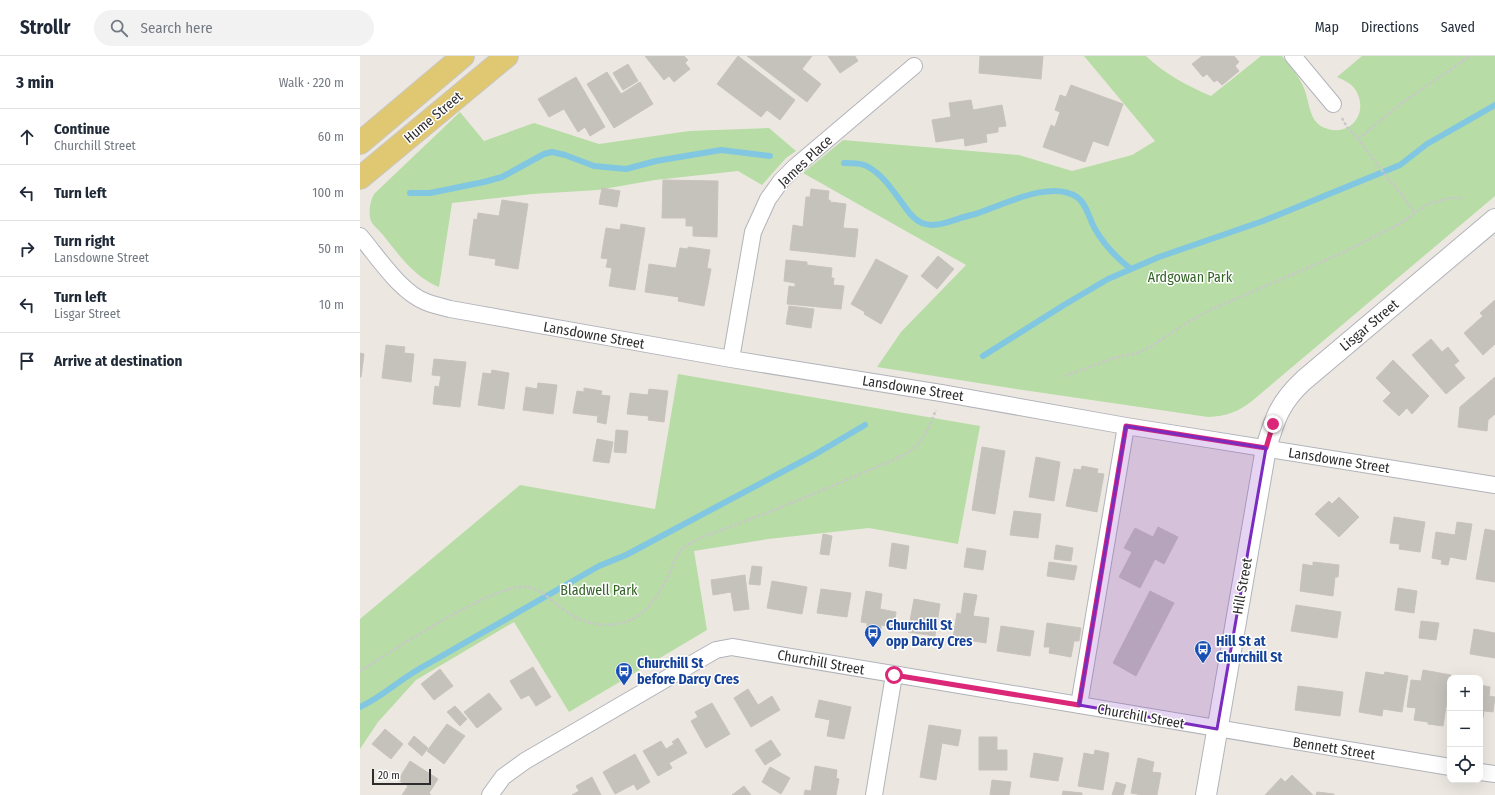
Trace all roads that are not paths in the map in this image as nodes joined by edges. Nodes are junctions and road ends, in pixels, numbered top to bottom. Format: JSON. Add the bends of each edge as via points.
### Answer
{"nodes":[{"id":1,"x":463,"y":56,"type":"edge"},
{"id":2,"x":507,"y":56,"type":"edge"},
{"id":3,"x":1293,"y":56,"type":"edge"},
{"id":4,"x":914,"y":66,"type":"dead end"},
{"id":5,"x":1333,"y":104,"type":"road end"},
{"id":6,"x":360,"y":143,"type":"edge"},
{"id":7,"x":360,"y":178,"type":"edge"},
{"id":8,"x":1495,"y":218,"type":"edge"},
{"id":9,"x":360,"y":236,"type":"edge"},
{"id":10,"x":732,"y":359,"type":"junction"},
{"id":11,"x":1126,"y":426,"type":"junction"},
{"id":12,"x":1266,"y":448,"type":"junction"},
{"id":13,"x":1495,"y":485,"type":"edge"},
{"id":14,"x":894,"y":675,"type":"junction"},
{"id":15,"x":1079,"y":705,"type":"junction"},
{"id":16,"x":1217,"y":729,"type":"junction"},
{"id":17,"x":1447,"y":767,"type":"edge"},
{"id":18,"x":1483,"y":772,"type":"edge"},
{"id":19,"x":1495,"y":774,"type":"edge"},
{"id":20,"x":490,"y":795,"type":"edge"},
{"id":21,"x":874,"y":795,"type":"edge"},
{"id":22,"x":1206,"y":795,"type":"edge"}],
"edges":[{"from":1,"to":6,"type":"main road","name":"Hume Street"},
{"from":2,"to":7,"type":"main road","name":"Hume Street"},
{"from":3,"to":5,"type":"street"},
{"from":4,"to":10,"type":"street","name":"James Place","via":[[796,166],[768,199],[753,232]]},
{"from":8,"to":12,"type":"street","name":"Lisgar Street","via":[[1294,388],[1277,414]]},
{"from":9,"to":10,"type":"street","name":"Lansdowne Street","via":[[397,281],[425,302],[485,316]]},
{"from":10,"to":11,"type":"street","name":"Lansdowne Street"},
{"from":11,"to":12,"type":"street","name":"Lansdowne Street"},
{"from":11,"to":15,"type":"street"},
{"from":12,"to":13,"type":"street","name":"Lansdowne Street"},
{"from":12,"to":16,"type":"street","name":"Hill Street"},
{"from":14,"to":15,"type":"street","name":"Churchill Street"},
{"from":14,"to":20,"type":"street","name":"Churchill Street","via":[[732,647],[716,650],[525,761],[503,777]]},
{"from":14,"to":21,"type":"street"},
{"from":15,"to":16,"type":"street","name":"Churchill Street"},
{"from":16,"to":17,"type":"street","name":"Bennett Street"},
{"from":16,"to":22,"type":"street","name":"Hill Street"},
{"from":18,"to":19,"type":"street"}]}
